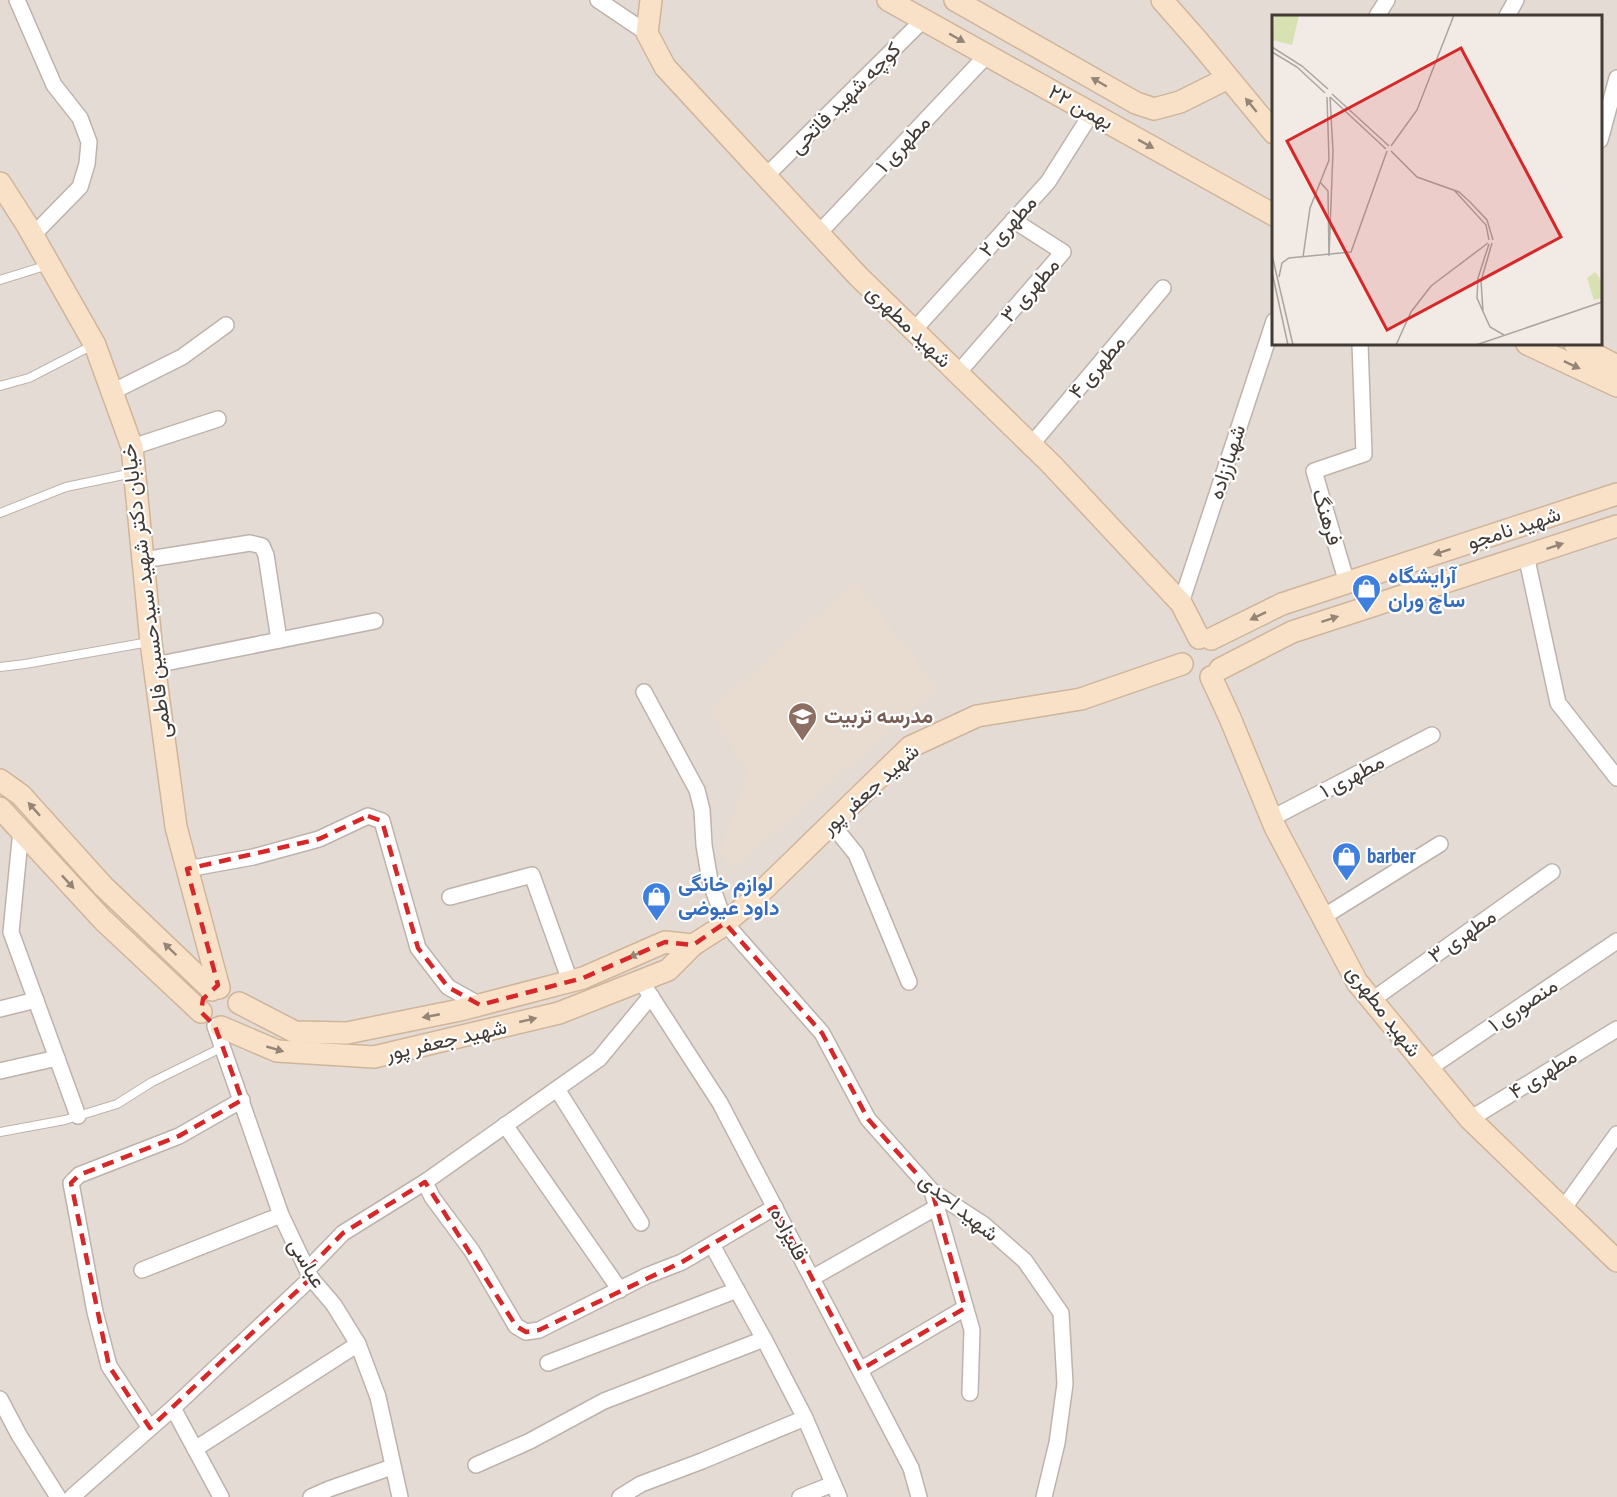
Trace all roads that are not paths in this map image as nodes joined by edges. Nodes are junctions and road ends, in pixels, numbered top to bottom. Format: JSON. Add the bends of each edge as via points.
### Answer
{"nodes":[{"id":1,"x":17,"y":0,"type":"edge"},
{"id":2,"x":598,"y":0,"type":"edge"},
{"id":3,"x":651,"y":0,"type":"edge"},
{"id":4,"x":888,"y":0,"type":"edge"},
{"id":5,"x":955,"y":0,"type":"edge"},
{"id":6,"x":1162,"y":0,"type":"edge"},
{"id":7,"x":1387,"y":0,"type":"edge"},
{"id":8,"x":1516,"y":0,"type":"edge"},
{"id":9,"x":1378,"y":15,"type":"edge"},
{"id":10,"x":1508,"y":15,"type":"edge"},
{"id":11,"x":923,"y":20,"type":"junction"},
{"id":12,"x":647,"y":33,"type":"junction"},
{"id":13,"x":987,"y":55,"type":"junction"},
{"id":14,"x":1228,"y":78,"type":"junction"},
{"id":15,"x":1617,"y":78,"type":"edge"},
{"id":16,"x":1091,"y":114,"type":"junction"},
{"id":17,"x":1272,"y":131,"type":"edge"},
{"id":18,"x":1602,"y":133,"type":"edge"},
{"id":19,"x":766,"y":176,"type":"junction"},
{"id":20,"x":0,"y":183,"type":"edge"},
{"id":21,"x":1272,"y":214,"type":"edge"},
{"id":22,"x":1013,"y":220,"type":"junction"},
{"id":23,"x":819,"y":233,"type":"junction"},
{"id":24,"x":33,"y":235,"type":"junction"},
{"id":25,"x":50,"y":264,"type":"junction"},
{"id":26,"x":0,"y":280,"type":"edge"},
{"id":27,"x":1162,"y":288,"type":"dead end"},
{"id":28,"x":226,"y":325,"type":"dead end"},
{"id":29,"x":1272,"y":327,"type":"edge"},
{"id":30,"x":914,"y":330,"type":"junction"},
{"id":31,"x":95,"y":345,"type":"junction"},
{"id":32,"x":1360,"y":345,"type":"edge"},
{"id":33,"x":1529,"y":345,"type":"edge"},
{"id":34,"x":1577,"y":345,"type":"edge"},
{"id":35,"x":1617,"y":366,"type":"edge"},
{"id":36,"x":958,"y":373,"type":"junction"},
{"id":37,"x":0,"y":386,"type":"edge"},
{"id":38,"x":1617,"y":386,"type":"edge"},
{"id":39,"x":112,"y":392,"type":"junction"},
{"id":40,"x":218,"y":419,"type":"dead end"},
{"id":41,"x":1031,"y":445,"type":"junction"},
{"id":42,"x":132,"y":447,"type":"junction"},
{"id":43,"x":135,"y":473,"type":"junction"},
{"id":44,"x":1617,"y":494,"type":"edge"},
{"id":45,"x":0,"y":513,"type":"edge"},
{"id":46,"x":1617,"y":526,"type":"edge"},
{"id":47,"x":1526,"y":555,"type":"junction"},
{"id":48,"x":143,"y":560,"type":"junction"},
{"id":49,"x":1347,"y":583,"type":"junction"},
{"id":50,"x":1181,"y":603,"type":"junction"},
{"id":51,"x":375,"y":621,"type":"dead end"},
{"id":52,"x":1205,"y":638,"type":"junction"},
{"id":53,"x":279,"y":640,"type":"junction"},
{"id":54,"x":151,"y":642,"type":"junction"},
{"id":55,"x":1182,"y":664,"type":"junction"},
{"id":56,"x":155,"y":665,"type":"junction"},
{"id":57,"x":0,"y":667,"type":"edge"},
{"id":58,"x":1215,"y":673,"type":"junction"},
{"id":59,"x":644,"y":692,"type":"dead end"},
{"id":60,"x":1432,"y":735,"type":"dead end"},
{"id":61,"x":1617,"y":778,"type":"edge"},
{"id":62,"x":0,"y":780,"type":"edge"},
{"id":63,"x":0,"y":808,"type":"edge"},
{"id":64,"x":1272,"y":818,"type":"junction"},
{"id":65,"x":831,"y":823,"type":"junction"},
{"id":66,"x":21,"y":831,"type":"junction"},
{"id":67,"x":1440,"y":844,"type":"dead end"},
{"id":68,"x":187,"y":869,"type":"junction"},
{"id":69,"x":1552,"y":872,"type":"dead end"},
{"id":70,"x":450,"y":897,"type":"dead end"},
{"id":71,"x":1323,"y":917,"type":"junction"},
{"id":72,"x":725,"y":923,"type":"junction"},
{"id":73,"x":6,"y":933,"type":"edge"},
{"id":74,"x":1617,"y":941,"type":"edge"},
{"id":75,"x":693,"y":945,"type":"junction"},
{"id":76,"x":570,"y":981,"type":"junction"},
{"id":77,"x":909,"y":982,"type":"dead end"},
{"id":78,"x":646,"y":988,"type":"junction"},
{"id":79,"x":215,"y":989,"type":"junction"},
{"id":80,"x":36,"y":1000,"type":"junction"},
{"id":81,"x":1372,"y":1000,"type":"junction"},
{"id":82,"x":239,"y":1003,"type":"junction"},
{"id":83,"x":480,"y":1005,"type":"junction"},
{"id":84,"x":0,"y":1009,"type":"edge"},
{"id":85,"x":215,"y":1028,"type":"junction"},
{"id":86,"x":1617,"y":1029,"type":"edge"},
{"id":87,"x":57,"y":1058,"type":"junction"},
{"id":88,"x":1428,"y":1069,"type":"junction"},
{"id":89,"x":0,"y":1071,"type":"edge"},
{"id":90,"x":557,"y":1089,"type":"junction"},
{"id":91,"x":242,"y":1100,"type":"junction"},
{"id":92,"x":78,"y":1116,"type":"junction"},
{"id":93,"x":1470,"y":1119,"type":"junction"},
{"id":94,"x":505,"y":1125,"type":"junction"},
{"id":95,"x":0,"y":1132,"type":"edge"},
{"id":96,"x":1617,"y":1134,"type":"edge"},
{"id":97,"x":424,"y":1182,"type":"junction"},
{"id":98,"x":932,"y":1191,"type":"junction"},
{"id":99,"x":775,"y":1207,"type":"junction"},
{"id":100,"x":937,"y":1207,"type":"junction"},
{"id":101,"x":1563,"y":1209,"type":"junction"},
{"id":102,"x":281,"y":1215,"type":"junction"},
{"id":103,"x":641,"y":1223,"type":"dead end"},
{"id":104,"x":712,"y":1245,"type":"junction"},
{"id":105,"x":1617,"y":1261,"type":"edge"},
{"id":106,"x":142,"y":1270,"type":"dead end"},
{"id":107,"x":309,"y":1274,"type":"junction"},
{"id":108,"x":812,"y":1278,"type":"junction"},
{"id":109,"x":620,"y":1290,"type":"junction"},
{"id":110,"x":737,"y":1290,"type":"junction"},
{"id":111,"x":965,"y":1308,"type":"junction"},
{"id":112,"x":764,"y":1339,"type":"junction"},
{"id":113,"x":358,"y":1344,"type":"junction"},
{"id":114,"x":548,"y":1363,"type":"dead end"},
{"id":115,"x":860,"y":1370,"type":"junction"},
{"id":116,"x":970,"y":1393,"type":"dead end"},
{"id":117,"x":0,"y":1399,"type":"edge"},
{"id":118,"x":173,"y":1408,"type":"junction"},
{"id":119,"x":805,"y":1418,"type":"junction"},
{"id":120,"x":150,"y":1428,"type":"junction"},
{"id":121,"x":195,"y":1449,"type":"junction"},
{"id":122,"x":476,"y":1465,"type":"dead end"},
{"id":123,"x":392,"y":1467,"type":"junction"},
{"id":124,"x":836,"y":1490,"type":"edge"},
{"id":125,"x":58,"y":1497,"type":"edge"},
{"id":126,"x":72,"y":1497,"type":"edge"},
{"id":127,"x":221,"y":1497,"type":"edge"},
{"id":128,"x":311,"y":1497,"type":"edge"},
{"id":129,"x":400,"y":1497,"type":"edge"},
{"id":130,"x":620,"y":1497,"type":"edge"},
{"id":131,"x":800,"y":1497,"type":"edge"},
{"id":132,"x":919,"y":1497,"type":"edge"},
{"id":133,"x":1044,"y":1497,"type":"edge"}],
"edges":[{"from":1,"to":24,"type":"street","via":[[54,85],[80,118],[89,142],[80,187]]},
{"from":2,"to":12,"type":"street"},
{"from":3,"to":12,"type":"street"},
{"from":4,"to":11,"type":"street","name":"۲۲ بهمن"},
{"from":14,"to":5,"type":"street","name":"۲۲ بهمن","one_way":true,"via":[[1180,102],[1154,109],[1136,103]]},
{"from":6,"to":14,"type":"street"},
{"from":7,"to":9,"type":"street"},
{"from":8,"to":10,"type":"street"},
{"from":11,"to":13,"type":"street","name":"۲۲ بهمن","one_way":true},
{"from":11,"to":19,"type":"street","name":"کوچه شهید فاتحی"},
{"from":12,"to":19,"type":"street","name":"شهید مطهری","via":[[665,67]]},
{"from":13,"to":16,"type":"street","name":"۲۲ بهمن"},
{"from":13,"to":23,"type":"street","name":"مطهری ۱"},
{"from":17,"to":14,"type":"street","one_way":true},
{"from":15,"to":18,"type":"street"},
{"from":16,"to":21,"type":"street","name":"۲۲ بهمن","one_way":true},
{"from":16,"to":22,"type":"street","name":"مطهری ۲","via":[[1048,182]]},
{"from":19,"to":23,"type":"street","name":"شهید مطهری"},
{"from":20,"to":24,"type":"street","name":"خیابان دکتر شهید سیدحسین فاطمی"},
{"from":22,"to":30,"type":"street","name":"مطهری ۲"},
{"from":22,"to":36,"type":"street","name":"مطهری ۳","via":[[1063,252]]},
{"from":23,"to":30,"type":"street","name":"شهید مطهری"},
{"from":24,"to":25,"type":"street","name":"خیابان دکتر شهید سیدحسین فاطمی"},
{"from":25,"to":26,"type":"lane"},
{"from":25,"to":31,"type":"street","name":"خیابان دکتر شهید سیدحسین فاطمی"},
{"from":27,"to":41,"type":"street","name":"مطهری ۴"},
{"from":28,"to":39,"type":"street","via":[[182,357]]},
{"from":29,"to":50,"type":"street","name":"شهباززاده"},
{"from":30,"to":36,"type":"street","name":"شهید مطهری"},
{"from":31,"to":37,"type":"lane","via":[[29,378]]},
{"from":31,"to":39,"type":"street","name":"خیابان دکتر شهید سیدحسین فاطمی"},
{"from":32,"to":49,"type":"street","name":"فرهنگ","via":[[1364,454],[1314,471]]},
{"from":33,"to":38,"type":"street","one_way":true},
{"from":34,"to":35,"type":"street"},
{"from":36,"to":41,"type":"street","name":"شهید مطهری"},
{"from":39,"to":42,"type":"street","name":"خیابان دکتر شهید سیدحسین فاطمی"},
{"from":40,"to":42,"type":"street"},
{"from":41,"to":50,"type":"street","name":"شهید مطهری"},
{"from":42,"to":43,"type":"street","name":"خیابان دکتر شهید سیدحسین فاطمی"},
{"from":43,"to":45,"type":"lane","via":[[66,487]]},
{"from":43,"to":48,"type":"street","name":"خیابان دکتر شهید سیدحسین فاطمی"},
{"from":44,"to":49,"type":"street","name":"شهید نامجو","one_way":true},
{"from":47,"to":46,"type":"street","name":"شهید نامجو","one_way":true},
{"from":58,"to":47,"type":"street","name":"شهید نامجو","one_way":true,"via":[[1292,632]]},
{"from":47,"to":61,"type":"street","via":[[1558,703]]},
{"from":48,"to":53,"type":"street","via":[[250,543],[262,546]]},
{"from":48,"to":54,"type":"street","name":"خیابان دکتر شهید سیدحسین فاطمی"},
{"from":49,"to":52,"type":"street","name":"شهید نامجو","one_way":true,"via":[[1282,604]]},
{"from":50,"to":52,"type":"street","name":"شهید مطهری"},
{"from":51,"to":53,"type":"street"},
{"from":52,"to":55,"type":"street","via":[[1188,642],[1182,652]]},
{"from":52,"to":58,"type":"street","via":[[1220,647],[1223,658]]},
{"from":53,"to":56,"type":"street"},
{"from":54,"to":56,"type":"street","name":"خیابان دکتر شهید سیدحسین فاطمی"},
{"from":54,"to":57,"type":"lane"},
{"from":55,"to":58,"type":"street","via":[[1199,679]]},
{"from":55,"to":65,"type":"street","name":"شهید جعفر پور","via":[[1081,699],[977,716],[910,747]]},
{"from":56,"to":68,"type":"street","name":"خیابان دکتر شهید سیدحسین فاطمی","via":[[176,827]]},
{"from":58,"to":64,"type":"street","name":"شهید مطهری"},
{"from":59,"to":72,"type":"street","via":[[697,790],[710,881]]},
{"from":60,"to":64,"type":"street","name":"مطهری ۱"},
{"from":79,"to":62,"type":"street","one_way":true,"via":[[103,886],[21,795]]},
{"from":63,"to":66,"type":"street","name":"شهید جعفر پور"},
{"from":64,"to":71,"type":"street","name":"شهید مطهری"},
{"from":65,"to":72,"type":"street","name":"شهید جعفر پور"},
{"from":65,"to":77,"type":"street","via":[[856,854]]},
{"from":66,"to":73,"type":"street"},
{"from":66,"to":85,"type":"street","name":"شهید جعفر پور","one_way":true,"via":[[104,920]]},
{"from":67,"to":71,"type":"street"},
{"from":68,"to":79,"type":"street","name":"خیابان دکتر شهید سیدحسین فاطمی"},
{"from":68,"to":83,"type":"street","via":[[319,839],[368,816],[382,821],[418,948],[448,987]]},
{"from":69,"to":81,"type":"street","name":"مطهری ۳"},
{"from":70,"to":76,"type":"street","via":[[532,875]]},
{"from":71,"to":81,"type":"street","name":"شهید مطهری"},
{"from":72,"to":75,"type":"street","name":"شهید جعفر پور"},
{"from":72,"to":98,"type":"street","name":"شهید احدی","via":[[822,1034],[868,1119]]},
{"from":73,"to":80,"type":"street"},
{"from":74,"to":88,"type":"street","name":"منصوری ۱"},
{"from":75,"to":76,"type":"street","name":"شهید جعفر پور","one_way":true,"via":[[665,942]]},
{"from":75,"to":78,"type":"street","name":"شهید جعفر پور"},
{"from":76,"to":83,"type":"street","name":"شهید جعفر پور"},
{"from":85,"to":78,"type":"street","name":"شهید جعفر پور","one_way":true,"via":[[278,1052],[374,1057]]},
{"from":78,"to":90,"type":"street","via":[[599,1059]]},
{"from":78,"to":99,"type":"street","name":"قلیزاده","via":[[720,1102]]},
{"from":79,"to":82,"type":"street","via":[[230,991]]},
{"from":79,"to":85,"type":"street","via":[[202,999]]},
{"from":80,"to":84,"type":"street"},
{"from":80,"to":87,"type":"street"},
{"from":81,"to":88,"type":"street","name":"شهید مطهری"},
{"from":83,"to":82,"type":"street","name":"شهید جعفر پور","one_way":true,"via":[[347,1033],[296,1032]]},
{"from":82,"to":85,"type":"street","via":[[234,1021]]},
{"from":85,"to":91,"type":"street","name":"عباسی"},
{"from":85,"to":92,"type":"lane","via":[[152,1082],[117,1104]]},
{"from":86,"to":93,"type":"street","name":"مطهری ۴"},
{"from":87,"to":89,"type":"street"},
{"from":87,"to":92,"type":"street"},
{"from":88,"to":93,"type":"street","name":"شهید مطهری"},
{"from":90,"to":94,"type":"street"},
{"from":90,"to":103,"type":"street"},
{"from":91,"to":102,"type":"street","name":"عباسی"},
{"from":91,"to":120,"type":"street","via":[[179,1136],[79,1175],[71,1183],[109,1366]]},
{"from":92,"to":95,"type":"lane"},
{"from":93,"to":101,"type":"street","name":"شهید مطهری"},
{"from":94,"to":97,"type":"street"},
{"from":94,"to":109,"type":"street"},
{"from":96,"to":101,"type":"street"},
{"from":97,"to":107,"type":"street","via":[[343,1233]]},
{"from":97,"to":109,"type":"street","via":[[472,1251],[516,1326],[525,1332],[539,1330]]},
{"from":98,"to":100,"type":"street"},
{"from":98,"to":133,"type":"street","name":"شهید احدی","via":[[983,1224],[1025,1261],[1061,1312],[1065,1384]]},
{"from":99,"to":104,"type":"street"},
{"from":99,"to":108,"type":"street","name":"قلیزاده"},
{"from":100,"to":108,"type":"street"},
{"from":100,"to":111,"type":"street"},
{"from":101,"to":105,"type":"street","name":"شهید مطهری"},
{"from":102,"to":106,"type":"street"},
{"from":102,"to":107,"type":"street","name":"عباسی"},
{"from":104,"to":109,"type":"street"},
{"from":104,"to":110,"type":"street"},
{"from":107,"to":113,"type":"street","name":"عباسی"},
{"from":107,"to":118,"type":"street"},
{"from":108,"to":115,"type":"street","name":"قلیزاده"},
{"from":110,"to":112,"type":"street"},
{"from":110,"to":114,"type":"street"},
{"from":111,"to":115,"type":"street"},
{"from":111,"to":116,"type":"street","via":[[972,1330]]},
{"from":112,"to":119,"type":"street"},
{"from":112,"to":122,"type":"street","via":[[604,1401]]},
{"from":113,"to":121,"type":"street"},
{"from":113,"to":123,"type":"street","name":"عباسی","via":[[378,1396]]},
{"from":115,"to":132,"type":"street","name":"قلیزاده","via":[[911,1468]]},
{"from":117,"to":125,"type":"street"},
{"from":118,"to":120,"type":"street"},
{"from":118,"to":121,"type":"street"},
{"from":119,"to":124,"type":"street"},
{"from":119,"to":130,"type":"street","via":[[641,1484]]},
{"from":120,"to":126,"type":"street"},
{"from":121,"to":127,"type":"street"},
{"from":123,"to":128,"type":"street"},
{"from":123,"to":129,"type":"street","name":"عباسی"},
{"from":124,"to":131,"type":"street"}]}
